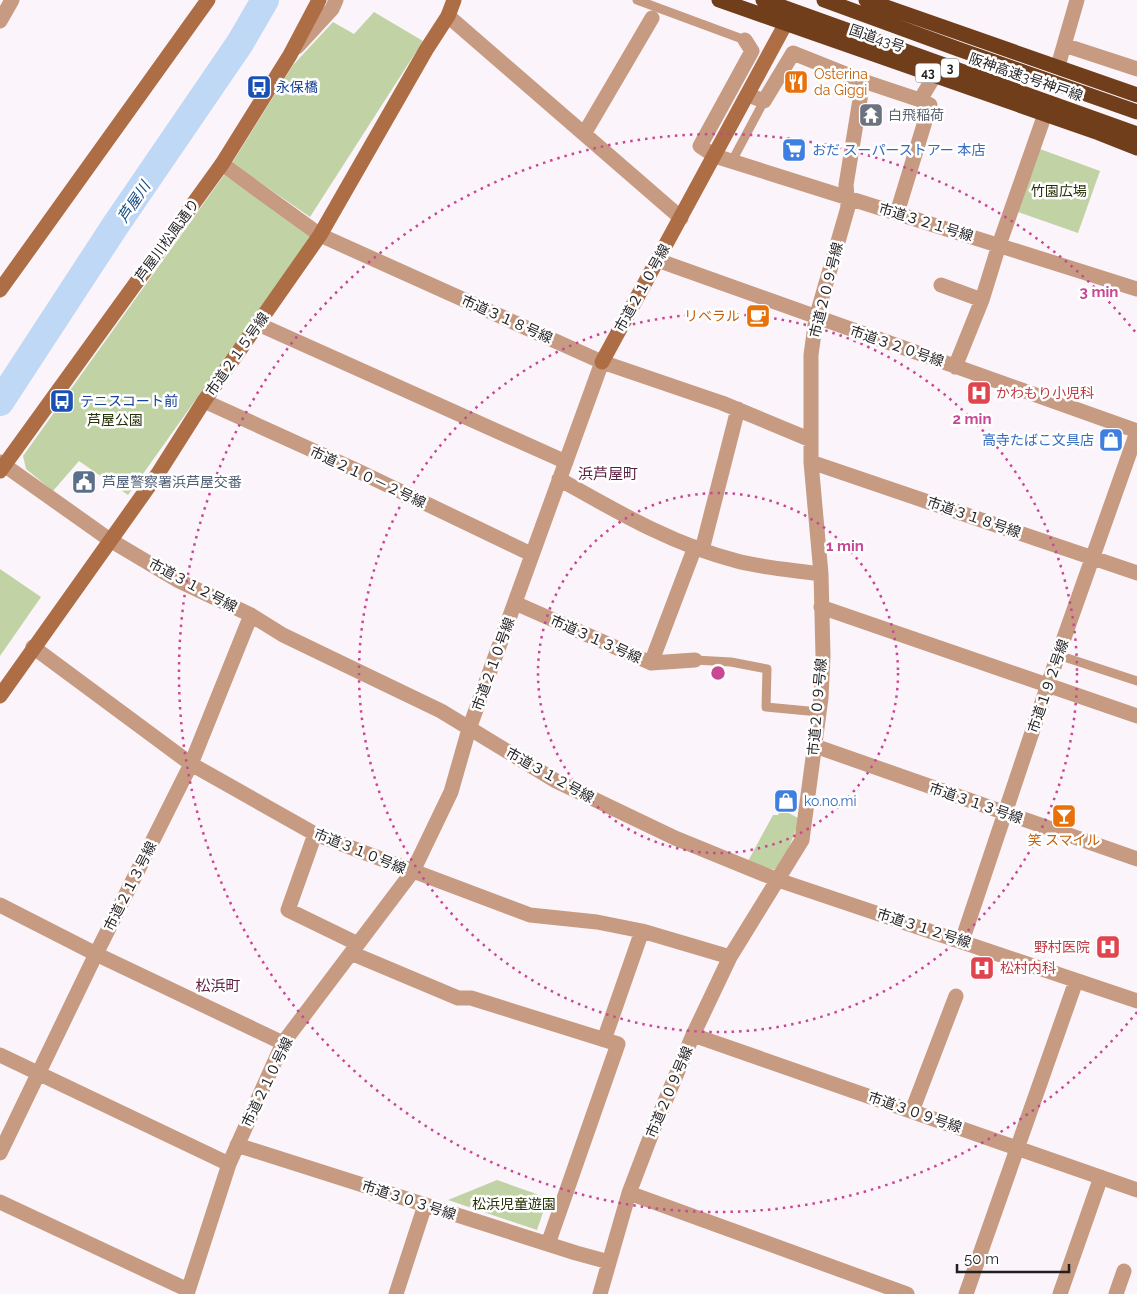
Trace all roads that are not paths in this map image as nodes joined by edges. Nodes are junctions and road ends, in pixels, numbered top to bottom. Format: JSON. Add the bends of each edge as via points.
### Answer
{"nodes":[{"id":1,"x":12,"y":0,"type":"edge"},
{"id":2,"x":200,"y":0,"type":"edge"},
{"id":3,"x":208,"y":0,"type":"edge"},
{"id":4,"x":319,"y":0,"type":"edge"},
{"id":5,"x":336,"y":0,"type":"edge"},
{"id":6,"x":454,"y":0,"type":"edge"},
{"id":7,"x":636,"y":0,"type":"edge"},
{"id":8,"x":719,"y":0,"type":"edge"},
{"id":9,"x":763,"y":0,"type":"edge"},
{"id":10,"x":824,"y":0,"type":"edge"},
{"id":11,"x":866,"y":0,"type":"edge"},
{"id":12,"x":1077,"y":0,"type":"edge"},
{"id":13,"x":888,"y":3,"type":"edge"},
{"id":14,"x":448,"y":16,"type":"junction"},
{"id":15,"x":652,"y":18,"type":"dead end"},
{"id":16,"x":0,"y":21,"type":"edge"},
{"id":17,"x":786,"y":23,"type":"junction"},
{"id":18,"x":184,"y":32,"type":"junction"},
{"id":19,"x":745,"y":40,"type":"joint"},
{"id":20,"x":1064,"y":45,"type":"junction"},
{"id":21,"x":290,"y":55,"type":"junction"},
{"id":22,"x":1058,"y":66,"type":"junction"},
{"id":23,"x":1137,"y":69,"type":"edge"},
{"id":24,"x":936,"y":76,"type":"junction"},
{"id":25,"x":863,"y":81,"type":"junction"},
{"id":26,"x":748,"y":95,"type":"junction"},
{"id":27,"x":1137,"y":95,"type":"edge"},
{"id":28,"x":920,"y":100,"type":"junction"},
{"id":29,"x":764,"y":101,"type":"junction"},
{"id":30,"x":1137,"y":112,"type":"edge"},
{"id":31,"x":1045,"y":114,"type":"junction"},
{"id":32,"x":584,"y":134,"type":"junction"},
{"id":33,"x":1137,"y":134,"type":"edge"},
{"id":34,"x":1137,"y":148,"type":"edge"},
{"id":35,"x":715,"y":156,"type":"junction"},
{"id":36,"x":732,"y":161,"type":"junction"},
{"id":37,"x":222,"y":164,"type":"junction"},
{"id":38,"x":846,"y":197,"type":"junction"},
{"id":39,"x":897,"y":213,"type":"junction"},
{"id":40,"x":681,"y":218,"type":"junction"},
{"id":41,"x":320,"y":235,"type":"junction"},
{"id":42,"x":999,"y":245,"type":"junction"},
{"id":43,"x":657,"y":260,"type":"junction"},
{"id":44,"x":941,"y":285,"type":"dead end"},
{"id":45,"x":1137,"y":289,"type":"edge"},
{"id":46,"x":0,"y":290,"type":"edge"},
{"id":47,"x":982,"y":300,"type":"junction"},
{"id":48,"x":816,"y":318,"type":"junction"},
{"id":49,"x":258,"y":324,"type":"junction"},
{"id":50,"x":602,"y":362,"type":"junction"},
{"id":51,"x":956,"y":367,"type":"junction"},
{"id":52,"x":204,"y":401,"type":"junction"},
{"id":53,"x":738,"y":409,"type":"junction"},
{"id":54,"x":1137,"y":432,"type":"edge"},
{"id":55,"x":811,"y":440,"type":"junction"},
{"id":56,"x":566,"y":462,"type":"junction"},
{"id":57,"x":811,"y":462,"type":"junction"},
{"id":58,"x":2,"y":466,"type":"edge"},
{"id":59,"x":559,"y":479,"type":"junction"},
{"id":60,"x":110,"y":540,"type":"junction"},
{"id":61,"x":698,"y":548,"type":"junction"},
{"id":62,"x":532,"y":554,"type":"junction"},
{"id":63,"x":1092,"y":557,"type":"junction"},
{"id":64,"x":1137,"y":573,"type":"edge"},
{"id":65,"x":821,"y":574,"type":"junction"},
{"id":66,"x":515,"y":602,"type":"junction"},
{"id":67,"x":821,"y":607,"type":"junction"},
{"id":68,"x":251,"y":616,"type":"junction"},
{"id":69,"x":33,"y":647,"type":"junction"},
{"id":70,"x":1058,"y":655,"type":"junction"},
{"id":71,"x":695,"y":660,"type":"joint"},
{"id":72,"x":651,"y":663,"type":"junction"},
{"id":73,"x":1137,"y":681,"type":"edge"},
{"id":74,"x":1048,"y":685,"type":"junction"},
{"id":75,"x":0,"y":696,"type":"edge"},
{"id":76,"x":819,"y":712,"type":"junction"},
{"id":77,"x":1137,"y":716,"type":"edge"},
{"id":78,"x":469,"y":729,"type":"junction"},
{"id":79,"x":814,"y":746,"type":"junction"},
{"id":80,"x":191,"y":764,"type":"junction"},
{"id":81,"x":1005,"y":814,"type":"junction"},
{"id":82,"x":315,"y":834,"type":"junction"},
{"id":83,"x":1137,"y":859,"type":"edge"},
{"id":84,"x":413,"y":872,"type":"junction"},
{"id":85,"x":778,"y":880,"type":"junction"},
{"id":86,"x":0,"y":905,"type":"edge"},
{"id":87,"x":642,"y":931,"type":"junction"},
{"id":88,"x":962,"y":941,"type":"junction"},
{"id":89,"x":355,"y":948,"type":"junction"},
{"id":90,"x":96,"y":954,"type":"junction"},
{"id":91,"x":730,"y":957,"type":"junction"},
{"id":92,"x":1076,"y":981,"type":"junction"},
{"id":93,"x":956,"y":996,"type":"dead end"},
{"id":94,"x":1137,"y":1001,"type":"edge"},
{"id":95,"x":693,"y":1035,"type":"junction"},
{"id":96,"x":604,"y":1040,"type":"junction"},
{"id":97,"x":283,"y":1043,"type":"junction"},
{"id":98,"x":0,"y":1055,"type":"edge"},
{"id":99,"x":38,"y":1074,"type":"junction"},
{"id":100,"x":912,"y":1111,"type":"junction"},
{"id":101,"x":238,"y":1144,"type":"junction"},
{"id":102,"x":1016,"y":1148,"type":"junction"},
{"id":103,"x":0,"y":1153,"type":"edge"},
{"id":104,"x":229,"y":1164,"type":"junction"},
{"id":105,"x":1101,"y":1177,"type":"junction"},
{"id":106,"x":1137,"y":1190,"type":"edge"},
{"id":107,"x":629,"y":1193,"type":"junction"},
{"id":108,"x":0,"y":1202,"type":"edge"},
{"id":109,"x":425,"y":1205,"type":"junction"},
{"id":110,"x":548,"y":1244,"type":"junction"},
{"id":111,"x":610,"y":1262,"type":"junction"},
{"id":112,"x":1124,"y":1271,"type":"dead end"},
{"id":113,"x":188,"y":1292,"type":"edge"},
{"id":114,"x":396,"y":1294,"type":"edge"},
{"id":115,"x":600,"y":1294,"type":"edge"},
{"id":116,"x":907,"y":1294,"type":"edge"},
{"id":117,"x":966,"y":1294,"type":"edge"},
{"id":118,"x":1060,"y":1294,"type":"edge"},
{"id":119,"x":1116,"y":1294,"type":"edge"}],
"edges":[{"from":1,"to":16,"type":"street"},
{"from":2,"to":18,"type":"street"},
{"from":3,"to":18,"type":"street"},
{"from":4,"to":21,"type":"street","name":"芦屋川松風通り"},
{"from":5,"to":21,"type":"street"},
{"from":6,"to":14,"type":"street","name":"市道２１５号線"},
{"from":7,"to":19,"type":"lane"},
{"from":8,"to":17,"type":"highway","name":"国道43号","number":"43"},
{"from":9,"to":33,"type":"highway","name":"阪神高速3号神戸線","number":"3"},
{"from":10,"to":30,"type":"highway","name":"阪神高速3号神戸線","number":"3"},
{"from":11,"to":13,"type":"highway"},
{"from":12,"to":20,"type":"street"},
{"from":13,"to":22,"type":"highway"},
{"from":14,"to":32,"type":"street"},
{"from":14,"to":41,"type":"street","name":"市道２１５号線"},
{"from":15,"to":32,"type":"street"},
{"from":17,"to":24,"type":"highway","name":"国道43号","number":"43"},
{"from":17,"to":26,"type":"street","name":"市道２１０号線"},
{"from":18,"to":46,"type":"street"},
{"from":19,"to":35,"type":"street","via":[[752,51],[700,146]]},
{"from":20,"to":22,"type":"street"},
{"from":20,"to":23,"type":"street"},
{"from":21,"to":37,"type":"street","name":"芦屋川松風通り"},
{"from":22,"to":27,"type":"highway"},
{"from":24,"to":28,"type":"street"},
{"from":24,"to":31,"type":"highway","name":"国道43号","number":"43"},
{"from":25,"to":28,"type":"street"},
{"from":25,"to":29,"type":"street","via":[[793,53]]},
{"from":25,"to":38,"type":"street","name":"市道２０９号線"},
{"from":26,"to":29,"type":"street"},
{"from":26,"to":35,"type":"street","name":"市道２１０号線"},
{"from":28,"to":39,"type":"street","via":[[930,105]]},
{"from":29,"to":36,"type":"lane"},
{"from":31,"to":34,"type":"highway","name":"国道43号","number":"43"},
{"from":31,"to":42,"type":"street"},
{"from":32,"to":40,"type":"street"},
{"from":35,"to":36,"type":"street","name":"市道３２１号線"},
{"from":35,"to":40,"type":"street","name":"市道２１０号線"},
{"from":36,"to":38,"type":"street","name":"市道３２１号線"},
{"from":37,"to":41,"type":"street","name":"市道３１８号線"},
{"from":37,"to":58,"type":"street","name":"芦屋川松風通り"},
{"from":38,"to":39,"type":"street","name":"市道３２１号線"},
{"from":38,"to":48,"type":"street","name":"市道２０９号線","via":[[848,207]]},
{"from":39,"to":42,"type":"street","name":"市道３２１号線"},
{"from":40,"to":43,"type":"street","name":"市道２１０号線"},
{"from":41,"to":49,"type":"street","name":"市道２１５号線"},
{"from":41,"to":50,"type":"street","name":"市道３１８号線"},
{"from":42,"to":45,"type":"street","name":"市道３２１号線"},
{"from":42,"to":47,"type":"street"},
{"from":43,"to":48,"type":"street","name":"市道３２０号線"},
{"from":43,"to":50,"type":"street","name":"市道２１０号線"},
{"from":44,"to":47,"type":"street"},
{"from":47,"to":51,"type":"street"},
{"from":48,"to":51,"type":"street","name":"市道３２０号線"},
{"from":48,"to":55,"type":"street","name":"市道２０９号線","via":[[810,355]]},
{"from":49,"to":52,"type":"street","name":"市道２１５号線"},
{"from":49,"to":56,"type":"street"},
{"from":50,"to":53,"type":"street","name":"市道３１８号線"},
{"from":50,"to":56,"type":"street","name":"市道２１０号線"},
{"from":51,"to":54,"type":"street","name":"市道３２０号線"},
{"from":52,"to":60,"type":"street","name":"市道２１５号線"},
{"from":52,"to":62,"type":"street","name":"市道２１０－２号線"},
{"from":53,"to":55,"type":"street","name":"市道３１８号線"},
{"from":53,"to":61,"type":"street"},
{"from":54,"to":63,"type":"street","name":"市道１９２号線"},
{"from":55,"to":57,"type":"street","name":"市道２０９号線"},
{"from":56,"to":59,"type":"street","name":"市道２１０号線"},
{"from":57,"to":63,"type":"street","name":"市道３１８号線"},
{"from":57,"to":65,"type":"street","name":"市道２０９号線"},
{"from":58,"to":60,"type":"street","name":"市道３１２号線"},
{"from":59,"to":61,"type":"street","via":[[636,522]]},
{"from":59,"to":62,"type":"street","name":"市道２１０号線"},
{"from":60,"to":68,"type":"street","name":"市道３１２号線","via":[[179,581]]},
{"from":60,"to":69,"type":"street","name":"市道２１５号線"},
{"from":61,"to":65,"type":"street","via":[[738,562]]},
{"from":61,"to":72,"type":"street"},
{"from":62,"to":66,"type":"street","name":"市道２１０号線"},
{"from":63,"to":64,"type":"street","name":"市道３１８号線"},
{"from":63,"to":70,"type":"street","name":"市道１９２号線"},
{"from":65,"to":67,"type":"street","name":"市道２０９号線"},
{"from":66,"to":72,"type":"street","name":"市道３１３号線"},
{"from":66,"to":78,"type":"street","name":"市道２１０号線"},
{"from":67,"to":74,"type":"street"},
{"from":67,"to":76,"type":"street","name":"市道２０９号線"},
{"from":68,"to":78,"type":"street","name":"市道３１２号線","via":[[283,635],[441,711]]},
{"from":68,"to":80,"type":"street","name":"市道２１３号線"},
{"from":69,"to":75,"type":"street","name":"市道２１５号線"},
{"from":69,"to":80,"type":"street","name":"市道３１０号線"},
{"from":70,"to":73,"type":"lane"},
{"from":70,"to":74,"type":"street","name":"市道１９２号線"},
{"from":71,"to":72,"type":"street","name":"市道３１３号線"},
{"from":71,"to":76,"type":"lane","name":"市道３１３号線","via":[[767,669],[766,707]]},
{"from":74,"to":77,"type":"street"},
{"from":74,"to":81,"type":"street","name":"市道１９２号線"},
{"from":76,"to":79,"type":"street","name":"市道２０９号線"},
{"from":78,"to":84,"type":"street","name":"市道２１０号線","via":[[451,792]]},
{"from":78,"to":85,"type":"street","name":"市道３１２号線","via":[[556,781],[675,838]]},
{"from":79,"to":81,"type":"street","name":"市道３１３号線"},
{"from":79,"to":85,"type":"street","name":"市道２０９号線","via":[[802,840]]},
{"from":80,"to":82,"type":"street","name":"市道３１０号線"},
{"from":80,"to":90,"type":"street","name":"市道２１３号線"},
{"from":81,"to":83,"type":"street","name":"市道３１３号線"},
{"from":81,"to":88,"type":"street","name":"市道１９２号線"},
{"from":82,"to":84,"type":"street","name":"市道３１０号線"},
{"from":82,"to":89,"type":"street","via":[[288,910]]},
{"from":84,"to":87,"type":"street","name":"市道３１０号線","via":[[530,915],[597,922]]},
{"from":84,"to":89,"type":"street","name":"市道２１０号線"},
{"from":85,"to":88,"type":"street","name":"市道３１２号線"},
{"from":85,"to":91,"type":"street","name":"市道２０９号線"},
{"from":86,"to":90,"type":"street"},
{"from":87,"to":91,"type":"street","name":"市道３１０号線"},
{"from":87,"to":96,"type":"street"},
{"from":88,"to":92,"type":"street","name":"市道３１２号線"},
{"from":89,"to":96,"type":"street","via":[[458,998],[471,998]]},
{"from":89,"to":97,"type":"street","name":"市道２１０号線"},
{"from":90,"to":97,"type":"street"},
{"from":90,"to":99,"type":"street","name":"市道２１３号線"},
{"from":91,"to":95,"type":"street","name":"市道２０９号線"},
{"from":92,"to":94,"type":"street","name":"市道３１２号線"},
{"from":92,"to":102,"type":"street"},
{"from":93,"to":100,"type":"street"},
{"from":95,"to":100,"type":"street","name":"市道３０９号線"},
{"from":95,"to":107,"type":"street","name":"市道２０９号線"},
{"from":96,"to":110,"type":"street","via":[[618,1044]]},
{"from":97,"to":101,"type":"street","name":"市道２１０号線"},
{"from":98,"to":99,"type":"street"},
{"from":99,"to":103,"type":"street","name":"市道２１３号線"},
{"from":99,"to":104,"type":"street"},
{"from":100,"to":102,"type":"street","name":"市道３０９号線"},
{"from":101,"to":104,"type":"street","name":"市道２１０号線"},
{"from":101,"to":109,"type":"street","name":"市道３０３号線"},
{"from":102,"to":105,"type":"street","name":"市道３０９号線"},
{"from":102,"to":117,"type":"street"},
{"from":104,"to":113,"type":"street","name":"市道２１０号線"},
{"from":105,"to":106,"type":"street","name":"市道３０９号線"},
{"from":105,"to":118,"type":"street"},
{"from":107,"to":111,"type":"street","name":"市道２０９号線"},
{"from":107,"to":116,"type":"street"},
{"from":108,"to":113,"type":"street"},
{"from":109,"to":110,"type":"street","name":"市道３０３号線"},
{"from":109,"to":114,"type":"street"},
{"from":110,"to":111,"type":"street","name":"市道３０３号線"},
{"from":111,"to":115,"type":"street","name":"市道２０９号線"},
{"from":112,"to":119,"type":"street"}]}
